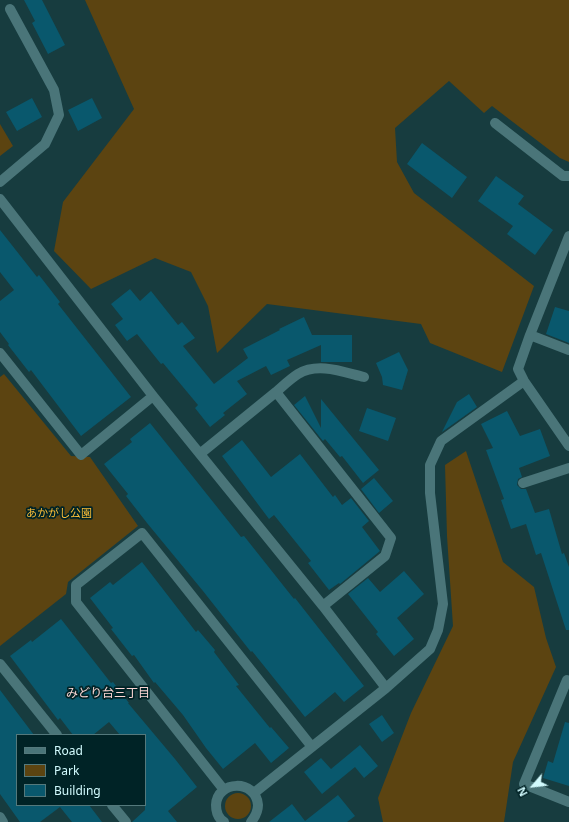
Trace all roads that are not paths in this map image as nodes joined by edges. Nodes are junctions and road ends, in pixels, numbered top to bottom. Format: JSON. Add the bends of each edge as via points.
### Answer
{"nodes":[{"id":1,"x":10,"y":9,"type":"dead end"},
{"id":2,"x":495,"y":123,"type":"dead end"},
{"id":3,"x":569,"y":176,"type":"edge"},
{"id":4,"x":0,"y":182,"type":"edge"},
{"id":5,"x":0,"y":199,"type":"edge"},
{"id":6,"x":568,"y":241,"type":"edge"},
{"id":7,"x":530,"y":335,"type":"junction"},
{"id":8,"x":569,"y":350,"type":"edge"},
{"id":9,"x":0,"y":353,"type":"edge"},
{"id":10,"x":364,"y":377,"type":"dead end"},
{"id":11,"x":524,"y":381,"type":"junction"},
{"id":12,"x":276,"y":392,"type":"junction"},
{"id":13,"x":153,"y":396,"type":"junction"},
{"id":14,"x":569,"y":446,"type":"edge"},
{"id":15,"x":201,"y":453,"type":"junction"},
{"id":16,"x":569,"y":468,"type":"edge"},
{"id":17,"x":523,"y":483,"type":"dead end"},
{"id":18,"x":323,"y":606,"type":"junction"},
{"id":19,"x":0,"y":664,"type":"edge"},
{"id":20,"x":569,"y":681,"type":"edge"},
{"id":21,"x":386,"y":688,"type":"junction"},
{"id":22,"x":56,"y":734,"type":"edge"},
{"id":23,"x":312,"y":747,"type":"junction"},
{"id":24,"x":224,"y":790,"type":"junction"},
{"id":25,"x":254,"y":793,"type":"junction"},
{"id":26,"x":569,"y":802,"type":"edge"},
{"id":27,"x":113,"y":806,"type":"edge"},
{"id":28,"x":0,"y":818,"type":"edge"},
{"id":29,"x":221,"y":821,"type":"edge"},
{"id":30,"x":4,"y":822,"type":"edge"},
{"id":31,"x":126,"y":822,"type":"edge"},
{"id":32,"x":251,"y":822,"type":"edge"}],
"edges":[{"from":1,"to":4,"type":"street","via":[[54,90],[59,114],[45,144]]},
{"from":2,"to":3,"type":"street","via":[[563,176]]},
{"from":5,"to":13,"type":"street"},
{"from":6,"to":7,"type":"street"},
{"from":7,"to":8,"type":"street"},
{"from":7,"to":11,"type":"street","via":[[518,369]]},
{"from":9,"to":13,"type":"street","via":[[81,455]]},
{"from":10,"to":12,"type":"street","via":[[318,368],[299,374]]},
{"from":11,"to":14,"type":"street"},
{"from":11,"to":21,"type":"street","via":[[441,441],[430,465],[430,493],[443,604],[438,630],[430,649]]},
{"from":12,"to":15,"type":"street"},
{"from":12,"to":18,"type":"street","via":[[391,538],[385,556]]},
{"from":13,"to":15,"type":"street"},
{"from":15,"to":18,"type":"street"},
{"from":16,"to":17,"type":"street"},
{"from":18,"to":21,"type":"street"},
{"from":19,"to":22,"type":"street"},
{"from":20,"to":26,"type":"street","via":[[567,680],[524,784]]},
{"from":21,"to":23,"type":"street"},
{"from":23,"to":24,"type":"street","via":[[142,533],[76,585],[76,602]]},
{"from":23,"to":25,"type":"street"},
{"from":24,"to":25,"type":"street","via":[[241,786]]},
{"from":24,"to":29,"type":"street","via":[[217,802]]},
{"from":25,"to":32,"type":"street","via":[[258,808]]},
{"from":27,"to":31,"type":"street"},
{"from":28,"to":30,"type":"street"}]}
